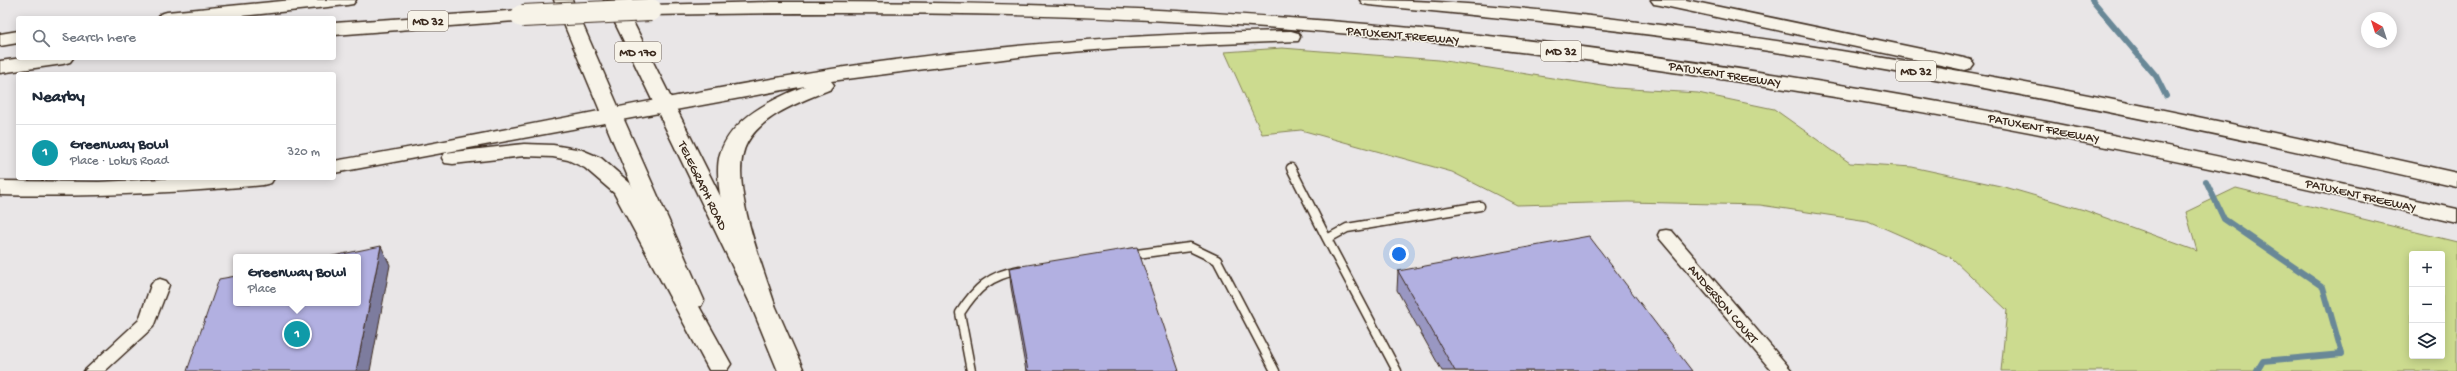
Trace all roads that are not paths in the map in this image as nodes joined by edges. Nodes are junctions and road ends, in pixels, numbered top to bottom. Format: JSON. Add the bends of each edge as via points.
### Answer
{"nodes":[{"id":1,"x":347,"y":0,"type":"edge"},
{"id":2,"x":563,"y":0,"type":"edge"},
{"id":3,"x":613,"y":0,"type":"edge"},
{"id":4,"x":1369,"y":0,"type":"edge"},
{"id":5,"x":1660,"y":0,"type":"edge"},
{"id":6,"x":187,"y":16,"type":"edge"},
{"id":7,"x":336,"y":29,"type":"edge"},
{"id":8,"x":16,"y":37,"type":"edge"},
{"id":9,"x":0,"y":40,"type":"edge"},
{"id":10,"x":49,"y":60,"type":"edge"},
{"id":11,"x":925,"y":62,"type":"junction"},
{"id":12,"x":0,"y":67,"type":"edge"},
{"id":13,"x":1737,"y":74,"type":"junction"},
{"id":14,"x":664,"y":104,"type":"junction"},
{"id":15,"x":611,"y":114,"type":"junction"},
{"id":16,"x":336,"y":168,"type":"edge"},
{"id":17,"x":1291,"y":168,"type":"dead end"},
{"id":18,"x":336,"y":171,"type":"edge"},
{"id":19,"x":2457,"y":176,"type":"edge"},
{"id":20,"x":243,"y":180,"type":"edge"},
{"id":21,"x":2457,"y":180,"type":"edge"},
{"id":22,"x":0,"y":188,"type":"edge"},
{"id":23,"x":1480,"y":206,"type":"dead end"},
{"id":24,"x":2457,"y":216,"type":"edge"},
{"id":25,"x":1666,"y":235,"type":"dead end"},
{"id":26,"x":1327,"y":239,"type":"junction"},
{"id":27,"x":1121,"y":256,"type":"edge"},
{"id":28,"x":1030,"y":269,"type":"edge"},
{"id":29,"x":160,"y":285,"type":"dead end"},
{"id":30,"x":763,"y":304,"type":"junction"},
{"id":31,"x":720,"y":368,"type":"edge"},
{"id":32,"x":93,"y":371,"type":"edge"},
{"id":33,"x":791,"y":371,"type":"edge"},
{"id":34,"x":971,"y":371,"type":"edge"},
{"id":35,"x":1275,"y":371,"type":"edge"},
{"id":36,"x":1396,"y":371,"type":"edge"},
{"id":37,"x":1783,"y":371,"type":"edge"}],
"edges":[{"from":1,"to":6,"type":"main road"},
{"from":2,"to":15,"type":"main road"},
{"from":3,"to":14,"type":"main road","name":"TELEGRAPH ROAD","number":"MD 170"},
{"from":4,"to":21,"type":"main road","number":"MD 32","via":[[1610,25],[1882,64],[2177,119]]},
{"from":5,"to":19,"type":"main road","via":[[2364,150]]},
{"from":7,"to":13,"type":"main road","name":"PATUXENT FREEWAY","number":"MD 32","bridge":true,"via":[[652,10],[907,7],[1102,12],[1232,19],[1389,32],[1489,42]]},
{"from":8,"to":9,"type":"main road"},
{"from":10,"to":12,"type":"main road"},
{"from":11,"to":13,"type":"main road","via":[[1101,42],[1221,37],[1302,37],[1387,41]]},
{"from":11,"to":14,"type":"main road"},
{"from":11,"to":30,"type":"main road","via":[[841,81],[803,93],[775,108],[744,132],[731,153],[728,170],[730,190]]},
{"from":13,"to":24,"type":"main road","name":"PATUXENT FREEWAY","number":"MD 32","via":[[2025,123],[2186,155]]},
{"from":14,"to":15,"type":"main road"},
{"from":14,"to":30,"type":"main road","name":"TELEGRAPH ROAD","number":"MD 170"},
{"from":15,"to":16,"type":"main road"},
{"from":15,"to":31,"type":"main road"},
{"from":17,"to":26,"type":"lane"},
{"from":18,"to":31,"type":"main road","via":[[524,150],[553,151],[574,155],[593,163],[623,190]]},
{"from":20,"to":22,"type":"main road","via":[[120,189]]},
{"from":23,"to":26,"type":"lane","via":[[1347,228]]},
{"from":25,"to":37,"type":"street","name":"ANDERSON COURT"},
{"from":26,"to":36,"type":"lane"},
{"from":27,"to":35,"type":"lane","via":[[1190,247],[1217,260]]},
{"from":28,"to":34,"type":"lane","via":[[999,273],[974,290],[960,313]]},
{"from":29,"to":32,"type":"street","via":[[147,323]]},
{"from":30,"to":33,"type":"main road","name":"TELEGRAPH ROAD","number":"MD 170"}]}
